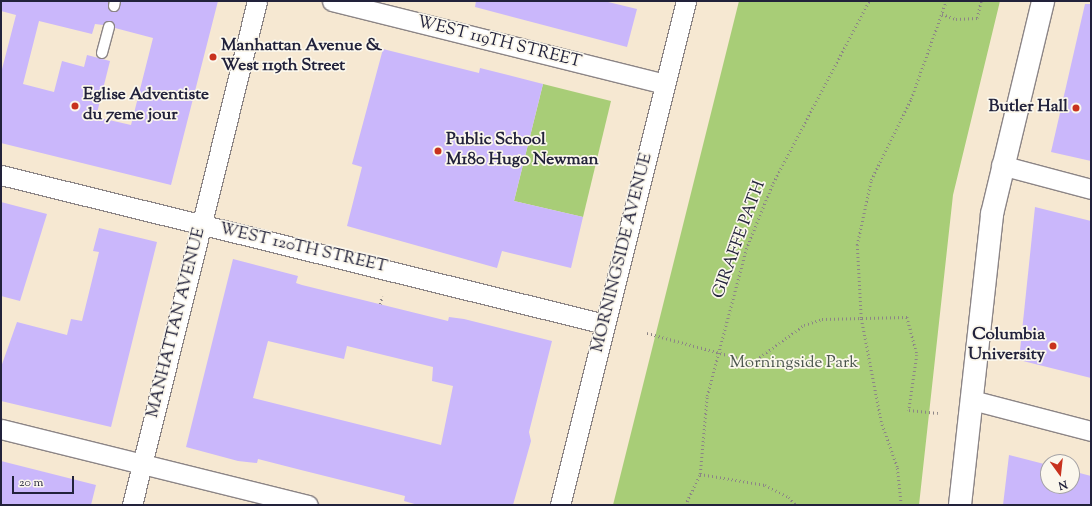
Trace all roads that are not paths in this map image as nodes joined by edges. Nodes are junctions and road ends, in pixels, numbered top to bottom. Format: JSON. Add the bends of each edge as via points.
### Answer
{"nodes":[{"id":1,"x":257,"y":1,"type":"edge"},
{"id":2,"x":332,"y":1,"type":"edge"},
{"id":3,"x":686,"y":1,"type":"edge"},
{"id":4,"x":1043,"y":1,"type":"edge"},
{"id":5,"x":109,"y":27,"type":"dead end"},
{"id":6,"x":102,"y":53,"type":"dead end"},
{"id":7,"x":665,"y":84,"type":"junction"},
{"id":8,"x":1001,"y":165,"type":"junction"},
{"id":9,"x":1,"y":175,"type":"edge"},
{"id":10,"x":1091,"y":189,"type":"edge"},
{"id":11,"x":201,"y":226,"type":"junction"},
{"id":12,"x":605,"y":324,"type":"junction"},
{"id":13,"x":972,"y":400,"type":"junction"},
{"id":14,"x":1,"y":429,"type":"edge"},
{"id":15,"x":1091,"y":431,"type":"edge"},
{"id":16,"x":143,"y":464,"type":"junction"},
{"id":17,"x":132,"y":505,"type":"edge"},
{"id":18,"x":308,"y":505,"type":"edge"},
{"id":19,"x":560,"y":505,"type":"edge"},
{"id":20,"x":960,"y":505,"type":"edge"}],
"edges":[{"from":1,"to":11,"type":"street","name":"MANHATTAN AVENUE"},
{"from":2,"to":7,"type":"street","name":"WEST 119TH STREET"},
{"from":3,"to":7,"type":"street","name":"MORNINGSIDE AVENUE"},
{"from":4,"to":8,"type":"street"},
{"from":5,"to":6,"type":"lane"},
{"from":7,"to":12,"type":"street","name":"MORNINGSIDE AVENUE"},
{"from":8,"to":10,"type":"street"},
{"from":8,"to":13,"type":"street","via":[[991,221]]},
{"from":9,"to":11,"type":"street","name":"WEST 120TH STREET"},
{"from":11,"to":12,"type":"street","name":"WEST 120TH STREET"},
{"from":11,"to":16,"type":"street","name":"MANHATTAN AVENUE"},
{"from":12,"to":19,"type":"street","name":"MORNINGSIDE AVENUE"},
{"from":13,"to":15,"type":"street"},
{"from":13,"to":20,"type":"street"},
{"from":14,"to":16,"type":"street"},
{"from":16,"to":17,"type":"street","name":"MANHATTAN AVENUE"},
{"from":16,"to":18,"type":"street"}]}
